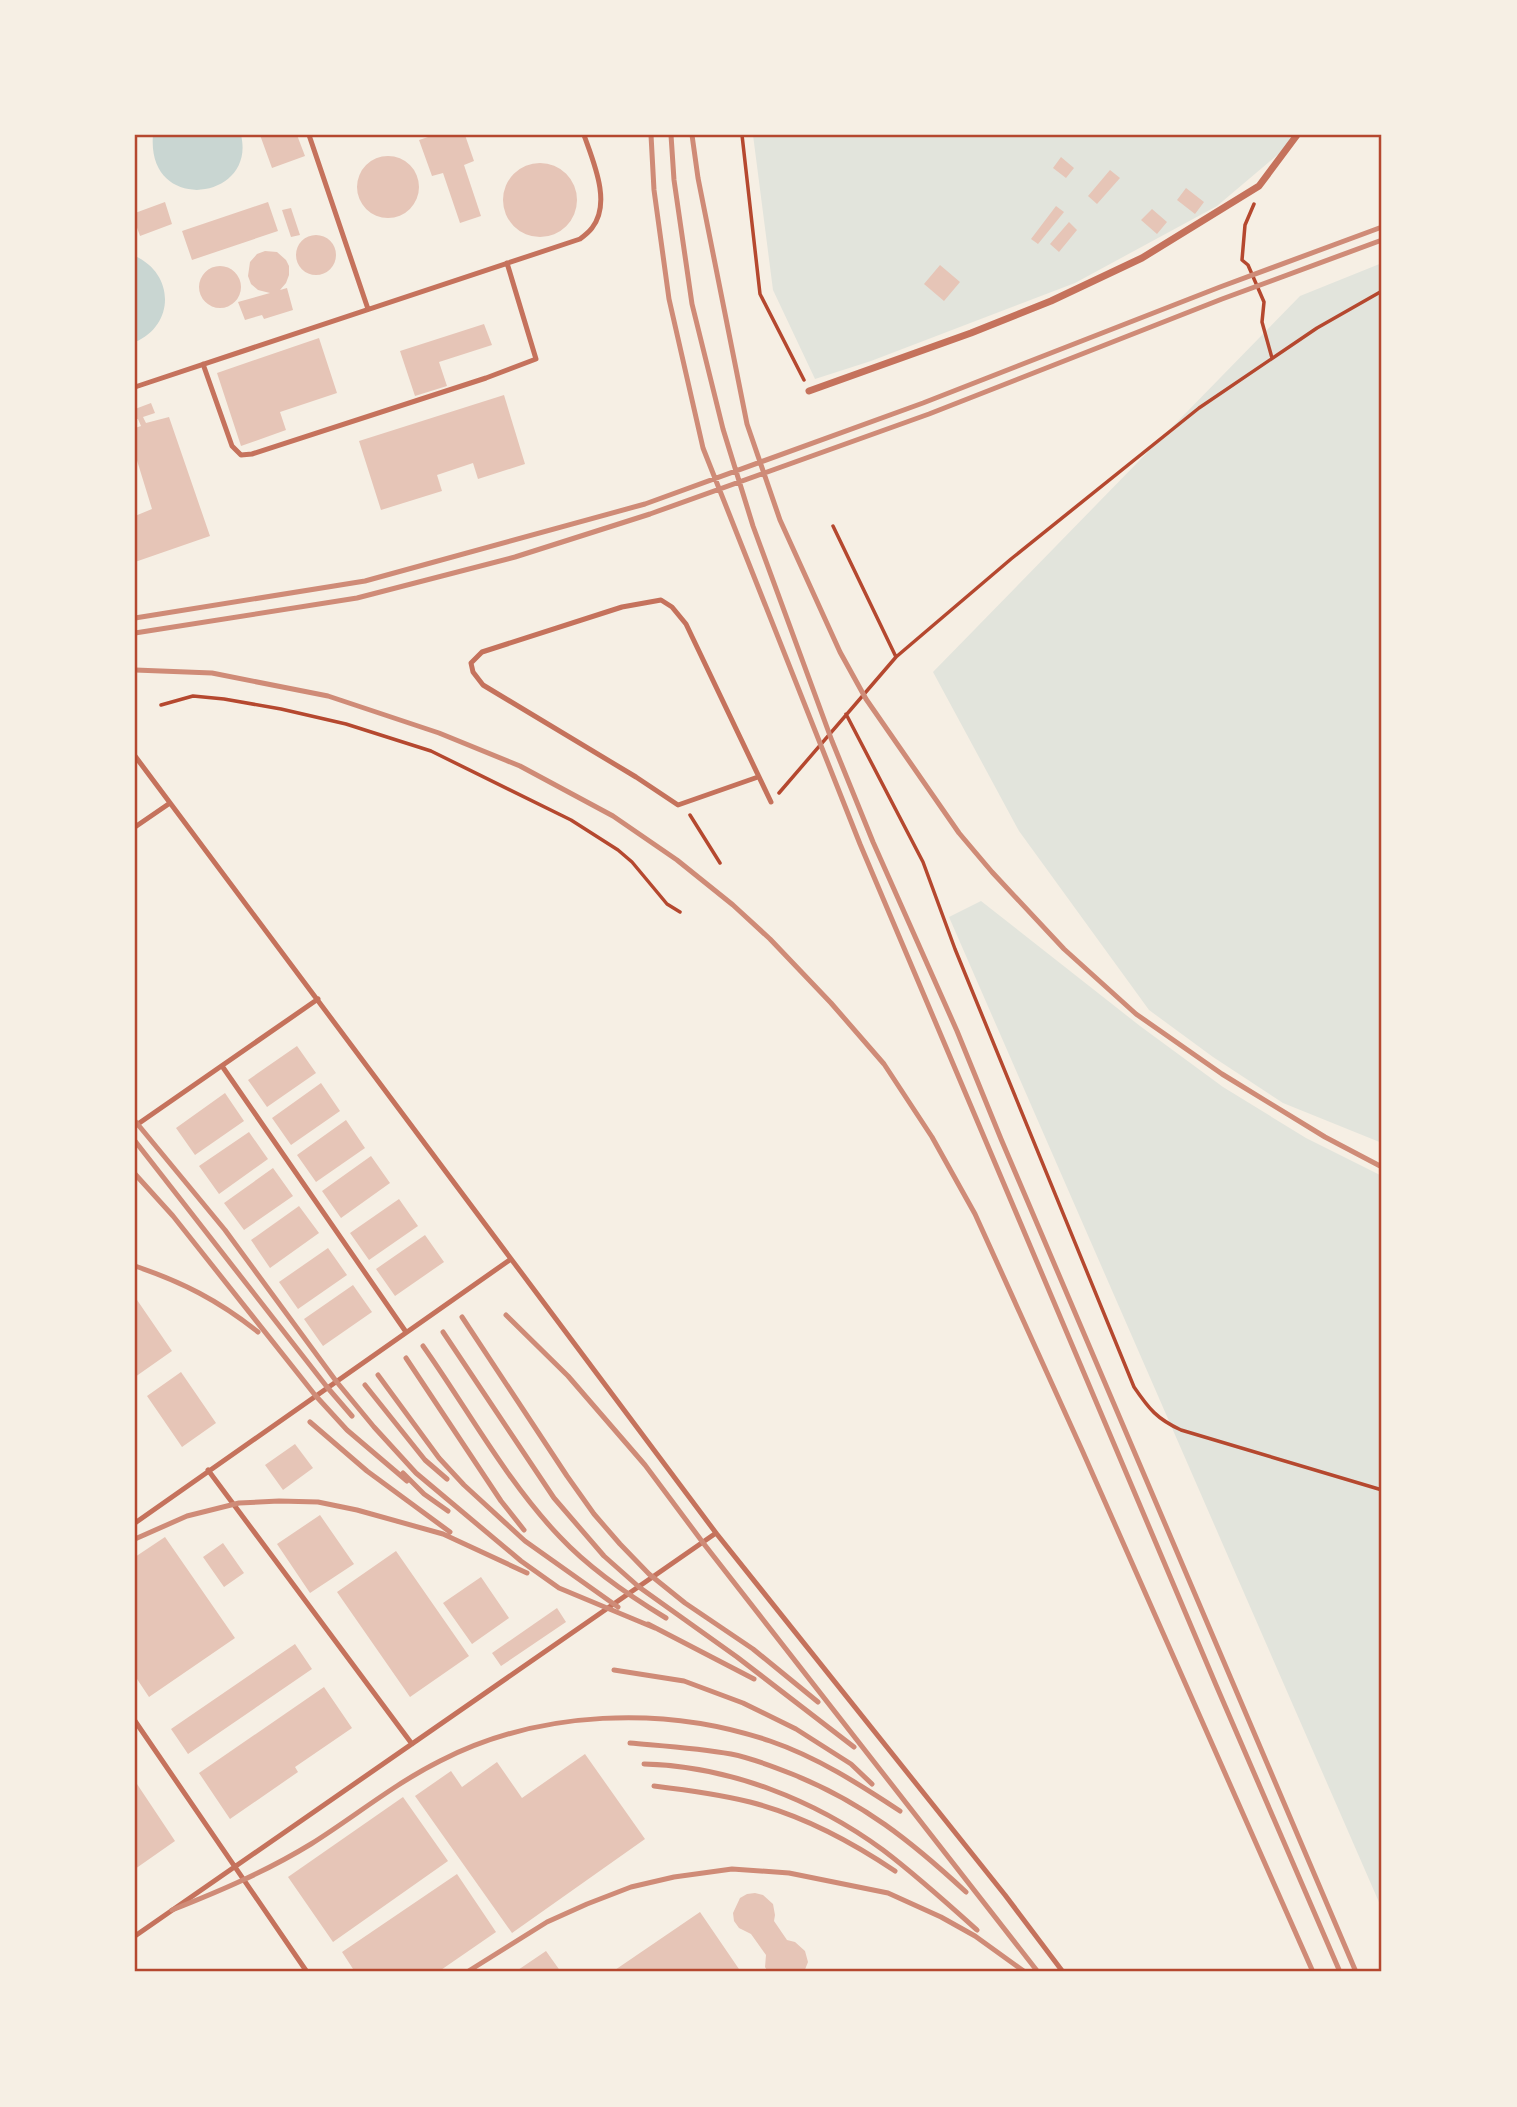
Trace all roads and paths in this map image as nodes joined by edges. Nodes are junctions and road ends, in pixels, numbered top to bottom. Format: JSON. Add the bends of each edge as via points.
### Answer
{"nodes":[{"id":1,"x":309,"y":135,"type":"edge"},
{"id":2,"x":584,"y":135,"type":"edge"},
{"id":3,"x":742,"y":135,"type":"edge"},
{"id":4,"x":1297,"y":135,"type":"edge"},
{"id":5,"x":1259,"y":186,"type":"junction"},
{"id":6,"x":507,"y":264,"type":"junction"},
{"id":7,"x":1382,"y":291,"type":"edge"},
{"id":8,"x":368,"y":309,"type":"junction"},
{"id":9,"x":1272,"y":358,"type":"junction"},
{"id":10,"x":203,"y":364,"type":"junction"},
{"id":11,"x":135,"y":387,"type":"edge"},
{"id":12,"x":809,"y":391,"type":"joint"},
{"id":13,"x":833,"y":526,"type":"dead end"},
{"id":14,"x":896,"y":657,"type":"junction"},
{"id":15,"x":161,"y":705,"type":"dead end"},
{"id":16,"x":846,"y":714,"type":"junction"},
{"id":17,"x":135,"y":756,"type":"edge"},
{"id":18,"x":758,"y":777,"type":"junction"},
{"id":19,"x":771,"y":802,"type":"joint"},
{"id":20,"x":170,"y":803,"type":"junction"},
{"id":21,"x":683,"y":804,"type":"junction"},
{"id":22,"x":135,"y":827,"type":"edge"},
{"id":23,"x":720,"y":863,"type":"dead end"},
{"id":24,"x":680,"y":912,"type":"dead end"},
{"id":25,"x":318,"y":999,"type":"junction"},
{"id":26,"x":222,"y":1066,"type":"junction"},
{"id":27,"x":135,"y":1126,"type":"edge"},
{"id":28,"x":512,"y":1259,"type":"junction"},
{"id":29,"x":406,"y":1332,"type":"junction"},
{"id":30,"x":208,"y":1470,"type":"junction"},
{"id":31,"x":1382,"y":1490,"type":"edge"},
{"id":32,"x":135,"y":1523,"type":"edge"},
{"id":33,"x":716,"y":1533,"type":"junction"},
{"id":34,"x":135,"y":1721,"type":"edge"},
{"id":35,"x":412,"y":1744,"type":"junction"},
{"id":36,"x":234,"y":1867,"type":"junction"},
{"id":37,"x":135,"y":1936,"type":"edge"},
{"id":38,"x":307,"y":1972,"type":"edge"},
{"id":39,"x":1063,"y":1972,"type":"edge"}],
"edges":[{"from":1,"to":8,"type":"lane"},
{"from":2,"to":6,"type":"lane","via":[[598,176],[601,207],[594,226],[580,239]]},
{"from":3,"to":12,"type":"path","via":[[760,294]]},
{"from":4,"to":5,"type":"street"},
{"from":5,"to":9,"type":"path","via":[[1245,225],[1242,260],[1264,302],[1262,323]]},
{"from":5,"to":12,"type":"street","via":[[1142,258],[1051,301]]},
{"from":6,"to":8,"type":"lane"},
{"from":6,"to":10,"type":"lane","via":[[536,359],[486,378],[241,455],[232,446]]},
{"from":7,"to":9,"type":"path"},
{"from":8,"to":10,"type":"lane"},
{"from":9,"to":14,"type":"path","via":[[1110,478]]},
{"from":10,"to":11,"type":"lane"},
{"from":13,"to":14,"type":"path"},
{"from":14,"to":16,"type":"path"},
{"from":15,"to":24,"type":"path","via":[[193,696],[224,699],[346,724],[431,751],[571,820],[618,850],[667,904]]},
{"from":16,"to":19,"type":"path"},
{"from":16,"to":31,"type":"path","via":[[923,862],[1134,1387],[1149,1410],[1181,1430]]},
{"from":17,"to":20,"type":"lane"},
{"from":18,"to":19,"type":"lane"},
{"from":18,"to":21,"type":"lane"},
{"from":18,"to":21,"type":"lane","via":[[686,624],[661,600],[622,607],[482,652],[471,663],[483,685]]},
{"from":20,"to":22,"type":"lane"},
{"from":20,"to":25,"type":"lane"},
{"from":21,"to":23,"type":"path"},
{"from":25,"to":26,"type":"lane"},
{"from":25,"to":28,"type":"lane"},
{"from":26,"to":27,"type":"lane"},
{"from":26,"to":29,"type":"lane"},
{"from":28,"to":29,"type":"lane"},
{"from":28,"to":33,"type":"lane"},
{"from":29,"to":30,"type":"lane"},
{"from":30,"to":32,"type":"lane"},
{"from":30,"to":35,"type":"lane"},
{"from":33,"to":35,"type":"lane"},
{"from":33,"to":39,"type":"lane"},
{"from":34,"to":36,"type":"lane"},
{"from":35,"to":36,"type":"lane"},
{"from":36,"to":37,"type":"lane"},
{"from":36,"to":38,"type":"lane"}]}
